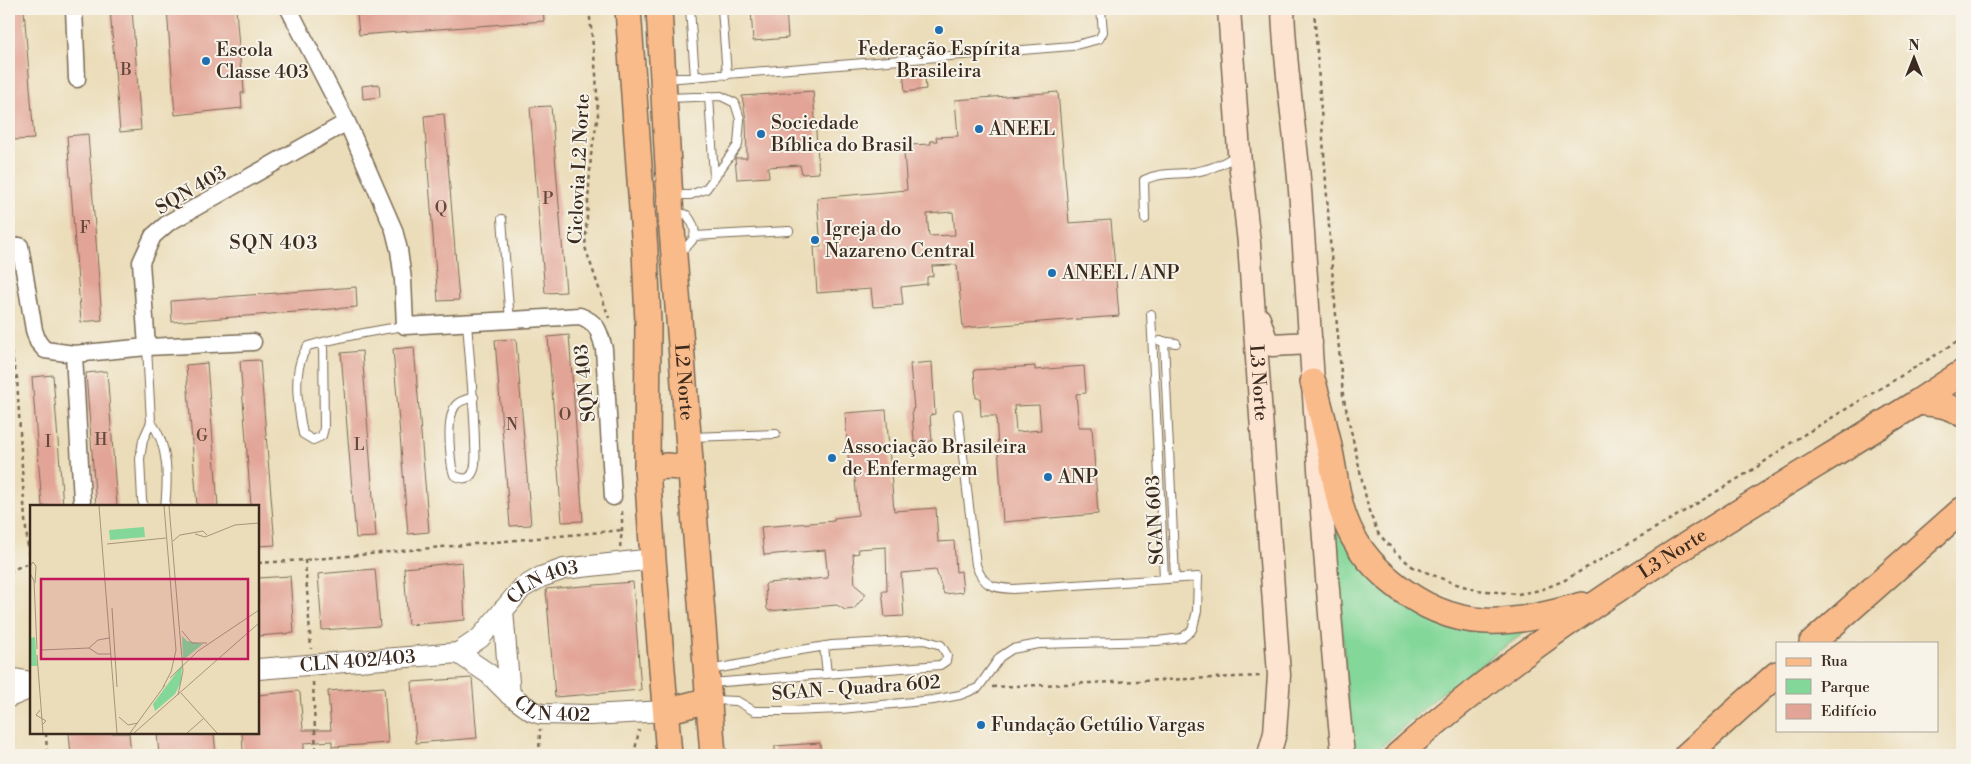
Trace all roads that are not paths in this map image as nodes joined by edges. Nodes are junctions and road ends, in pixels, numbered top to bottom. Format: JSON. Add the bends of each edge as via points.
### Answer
{"nodes":[{"id":1,"x":74,"y":9,"type":"edge"},
{"id":2,"x":289,"y":9,"type":"edge"},
{"id":3,"x":628,"y":9,"type":"edge"},
{"id":4,"x":659,"y":9,"type":"edge"},
{"id":5,"x":690,"y":9,"type":"edge"},
{"id":6,"x":722,"y":9,"type":"edge"},
{"id":7,"x":1101,"y":9,"type":"edge"},
{"id":8,"x":1229,"y":9,"type":"edge"},
{"id":9,"x":1271,"y":9,"type":"edge"},
{"id":10,"x":1283,"y":9,"type":"edge"},
{"id":11,"x":1285,"y":57,"type":"junction"},
{"id":12,"x":727,"y":75,"type":"junction"},
{"id":13,"x":695,"y":77,"type":"junction"},
{"id":14,"x":77,"y":79,"type":"dead end"},
{"id":15,"x":665,"y":89,"type":"junction"},
{"id":16,"x":709,"y":96,"type":"junction"},
{"id":17,"x":347,"y":122,"type":"junction"},
{"id":18,"x":1239,"y":152,"type":"junction"},
{"id":19,"x":714,"y":178,"type":"junction"},
{"id":20,"x":670,"y":203,"type":"junction"},
{"id":21,"x":502,"y":219,"type":"dead end"},
{"id":22,"x":1145,"y":219,"type":"dead end"},
{"id":23,"x":789,"y":231,"type":"dead end"},
{"id":24,"x":694,"y":236,"type":"junction"},
{"id":25,"x":20,"y":246,"type":"dead end"},
{"id":26,"x":674,"y":254,"type":"junction"},
{"id":27,"x":1253,"y":302,"type":"junction"},
{"id":28,"x":1151,"y":314,"type":"dead end"},
{"id":29,"x":510,"y":321,"type":"junction"},
{"id":30,"x":467,"y":323,"type":"junction"},
{"id":31,"x":405,"y":326,"type":"junction"},
{"id":32,"x":1153,"y":340,"type":"junction"},
{"id":33,"x":1164,"y":341,"type":"junction"},
{"id":34,"x":253,"y":342,"type":"dead end"},
{"id":35,"x":323,"y":342,"type":"junction"},
{"id":36,"x":1310,"y":342,"type":"junction"},
{"id":37,"x":1176,"y":343,"type":"dead end"},
{"id":38,"x":147,"y":347,"type":"junction"},
{"id":39,"x":74,"y":354,"type":"junction"},
{"id":40,"x":1962,"y":373,"type":"edge"},
{"id":41,"x":1313,"y":382,"type":"junction"},
{"id":42,"x":474,"y":397,"type":"junction"},
{"id":43,"x":1918,"y":402,"type":"junction"},
{"id":44,"x":958,"y":414,"type":"dead end"},
{"id":45,"x":1962,"y":414,"type":"edge"},
{"id":46,"x":151,"y":422,"type":"junction"},
{"id":47,"x":776,"y":434,"type":"dead end"},
{"id":48,"x":689,"y":437,"type":"junction"},
{"id":49,"x":647,"y":468,"type":"junction"},
{"id":50,"x":691,"y":468,"type":"junction"},
{"id":51,"x":618,"y":498,"type":"road end"},
{"id":52,"x":82,"y":501,"type":"dead end"},
{"id":53,"x":143,"y":503,"type":"edge"},
{"id":54,"x":165,"y":505,"type":"edge"},
{"id":55,"x":1962,"y":510,"type":"edge"},
{"id":56,"x":653,"y":559,"type":"junction"},
{"id":57,"x":1164,"y":578,"type":"junction"},
{"id":58,"x":1175,"y":578,"type":"junction"},
{"id":59,"x":1603,"y":598,"type":"junction"},
{"id":60,"x":503,"y":610,"type":"junction"},
{"id":61,"x":1813,"y":642,"type":"edge"},
{"id":62,"x":824,"y":646,"type":"junction"},
{"id":63,"x":458,"y":653,"type":"junction"},
{"id":64,"x":259,"y":669,"type":"edge"},
{"id":65,"x":827,"y":674,"type":"junction"},
{"id":66,"x":1776,"y":675,"type":"edge"},
{"id":67,"x":9,"y":678,"type":"edge"},
{"id":68,"x":30,"y":682,"type":"edge"},
{"id":69,"x":708,"y":685,"type":"junction"},
{"id":70,"x":30,"y":688,"type":"edge"},
{"id":71,"x":510,"y":695,"type":"junction"},
{"id":72,"x":9,"y":697,"type":"edge"},
{"id":73,"x":666,"y":711,"type":"junction"},
{"id":74,"x":1342,"y":752,"type":"edge"},
{"id":75,"x":669,"y":755,"type":"edge"},
{"id":76,"x":713,"y":755,"type":"edge"},
{"id":77,"x":1269,"y":755,"type":"edge"},
{"id":78,"x":1398,"y":755,"type":"edge"},
{"id":79,"x":1686,"y":755,"type":"edge"}],
"edges":[{"from":1,"to":14,"type":"street"},
{"from":2,"to":17,"type":"street"},
{"from":3,"to":49,"type":"main road","name":"L2 Norte","via":[[648,323]]},
{"from":4,"to":15,"type":"main road","name":"L2 Norte"},
{"from":5,"to":13,"type":"lane"},
{"from":6,"to":12,"type":"lane"},
{"from":7,"to":12,"type":"lane","via":[[1103,32],[1099,39],[1072,46]]},
{"from":8,"to":18,"type":"main road","name":"L3 Norte"},
{"from":9,"to":11,"type":"main road"},
{"from":10,"to":11,"type":"main road"},
{"from":11,"to":36,"type":"main road","via":[[1297,147]]},
{"from":12,"to":13,"type":"lane"},
{"from":13,"to":15,"type":"lane"},
{"from":15,"to":16,"type":"lane"},
{"from":15,"to":20,"type":"main road","name":"L2 Norte"},
{"from":16,"to":19,"type":"lane"},
{"from":16,"to":19,"type":"lane","via":[[720,96],[735,103],[740,119],[738,145]]},
{"from":17,"to":31,"type":"street","via":[[394,230],[403,280]]},
{"from":17,"to":38,"type":"street","name":"SQN 403","via":[[168,223],[153,236],[141,262]]},
{"from":18,"to":22,"type":"lane","via":[[1221,165],[1190,173],[1156,174],[1144,180]]},
{"from":18,"to":27,"type":"main road","name":"L3 Norte"},
{"from":19,"to":20,"type":"lane","via":[[706,189]]},
{"from":20,"to":24,"type":"lane","via":[[687,214],[694,224]]},
{"from":20,"to":26,"type":"main road","name":"L2 Norte"},
{"from":21,"to":29,"type":"lane"},
{"from":23,"to":24,"type":"lane"},
{"from":24,"to":26,"type":"lane","via":[[690,246]]},
{"from":25,"to":39,"type":"street","via":[[38,342],[45,350]]},
{"from":26,"to":48,"type":"main road","name":"L2 Norte"},
{"from":27,"to":36,"type":"main road","via":[[1266,340],[1272,345]]},
{"from":27,"to":77,"type":"main road","name":"L3 Norte","via":[[1279,675],[1275,733]]},
{"from":28,"to":32,"type":"lane","name":"SGAN 603"},
{"from":29,"to":30,"type":"street","name":"SQN 403"},
{"from":29,"to":51,"type":"street","name":"SQN 403","via":[[580,316],[591,321],[600,332]]},
{"from":30,"to":31,"type":"street","name":"SQN 403"},
{"from":30,"to":42,"type":"lane"},
{"from":31,"to":35,"type":"lane","name":"SQN 403"},
{"from":32,"to":33,"type":"lane"},
{"from":32,"to":57,"type":"lane","name":"SGAN 603"},
{"from":33,"to":37,"type":"lane"},
{"from":33,"to":58,"type":"lane","name":"SGAN 603"},
{"from":34,"to":38,"type":"street"},
{"from":35,"to":35,"type":"lane","name":"SQN 403","via":[[324,428],[322,436],[313,440],[303,434],[300,418],[300,358],[308,346]]},
{"from":36,"to":41,"type":"main road"},
{"from":38,"to":39,"type":"street"},
{"from":38,"to":46,"type":"lane","name":"SQN 403"},
{"from":39,"to":52,"type":"street"},
{"from":40,"to":43,"type":"main road","name":"L3 Norte"},
{"from":41,"to":59,"type":"main road","via":[[1342,510],[1352,538],[1376,569],[1400,589],[1431,609],[1456,617],[1488,621],[1523,620]]},
{"from":41,"to":74,"type":"main road"},
{"from":42,"to":42,"type":"lane","via":[[475,462],[472,475],[464,479],[454,475],[450,456],[450,422],[454,407]]},
{"from":43,"to":45,"type":"main road","via":[[1942,405]]},
{"from":43,"to":59,"type":"main road","name":"L3 Norte"},
{"from":44,"to":57,"type":"lane","via":[[976,565],[986,583],[995,588],[1013,590]]},
{"from":46,"to":53,"type":"lane","name":"SQN 403","via":[[143,440],[140,459]]},
{"from":46,"to":54,"type":"lane","via":[[162,441],[167,490]]},
{"from":47,"to":48,"type":"lane"},
{"from":48,"to":50,"type":"main road","name":"L2 Norte"},
{"from":49,"to":50,"type":"main road"},
{"from":49,"to":56,"type":"main road","name":"L2 Norte"},
{"from":50,"to":69,"type":"main road","name":"L2 Norte"},
{"from":55,"to":61,"type":"main road"},
{"from":56,"to":60,"type":"street","name":"CLN 403","via":[[564,569],[522,588]]},
{"from":56,"to":73,"type":"main road","name":"L2 Norte"},
{"from":57,"to":58,"type":"lane","name":"SGAN 603"},
{"from":58,"to":69,"type":"lane","name":"SGAN - Quadra 602","via":[[1198,577],[1193,627],[1182,638],[1039,644],[1012,649],[1000,657],[978,688],[960,695],[841,709],[754,711],[727,699]]},
{"from":59,"to":78,"type":"main road","name":"L3 Norte","via":[[1488,680]]},
{"from":60,"to":63,"type":"street","name":"CLN 403","via":[[480,638]]},
{"from":60,"to":71,"type":"street"},
{"from":62,"to":65,"type":"lane"},
{"from":62,"to":65,"type":"lane","via":[[924,640],[941,645],[947,655],[946,661],[940,664]]},
{"from":62,"to":69,"type":"lane","via":[[777,654],[753,662]]},
{"from":63,"to":64,"type":"street","name":"CLN 402/403"},
{"from":63,"to":71,"type":"street","name":"CLN 402","via":[[489,674]]},
{"from":65,"to":69,"type":"lane"},
{"from":66,"to":79,"type":"main road"},
{"from":67,"to":68,"type":"street"},
{"from":69,"to":73,"type":"main road"},
{"from":69,"to":76,"type":"main road","name":"L2 Norte"},
{"from":70,"to":72,"type":"street"},
{"from":71,"to":73,"type":"street","name":"CLN 402","via":[[541,714]]},
{"from":73,"to":75,"type":"main road","name":"L2 Norte"}]}
